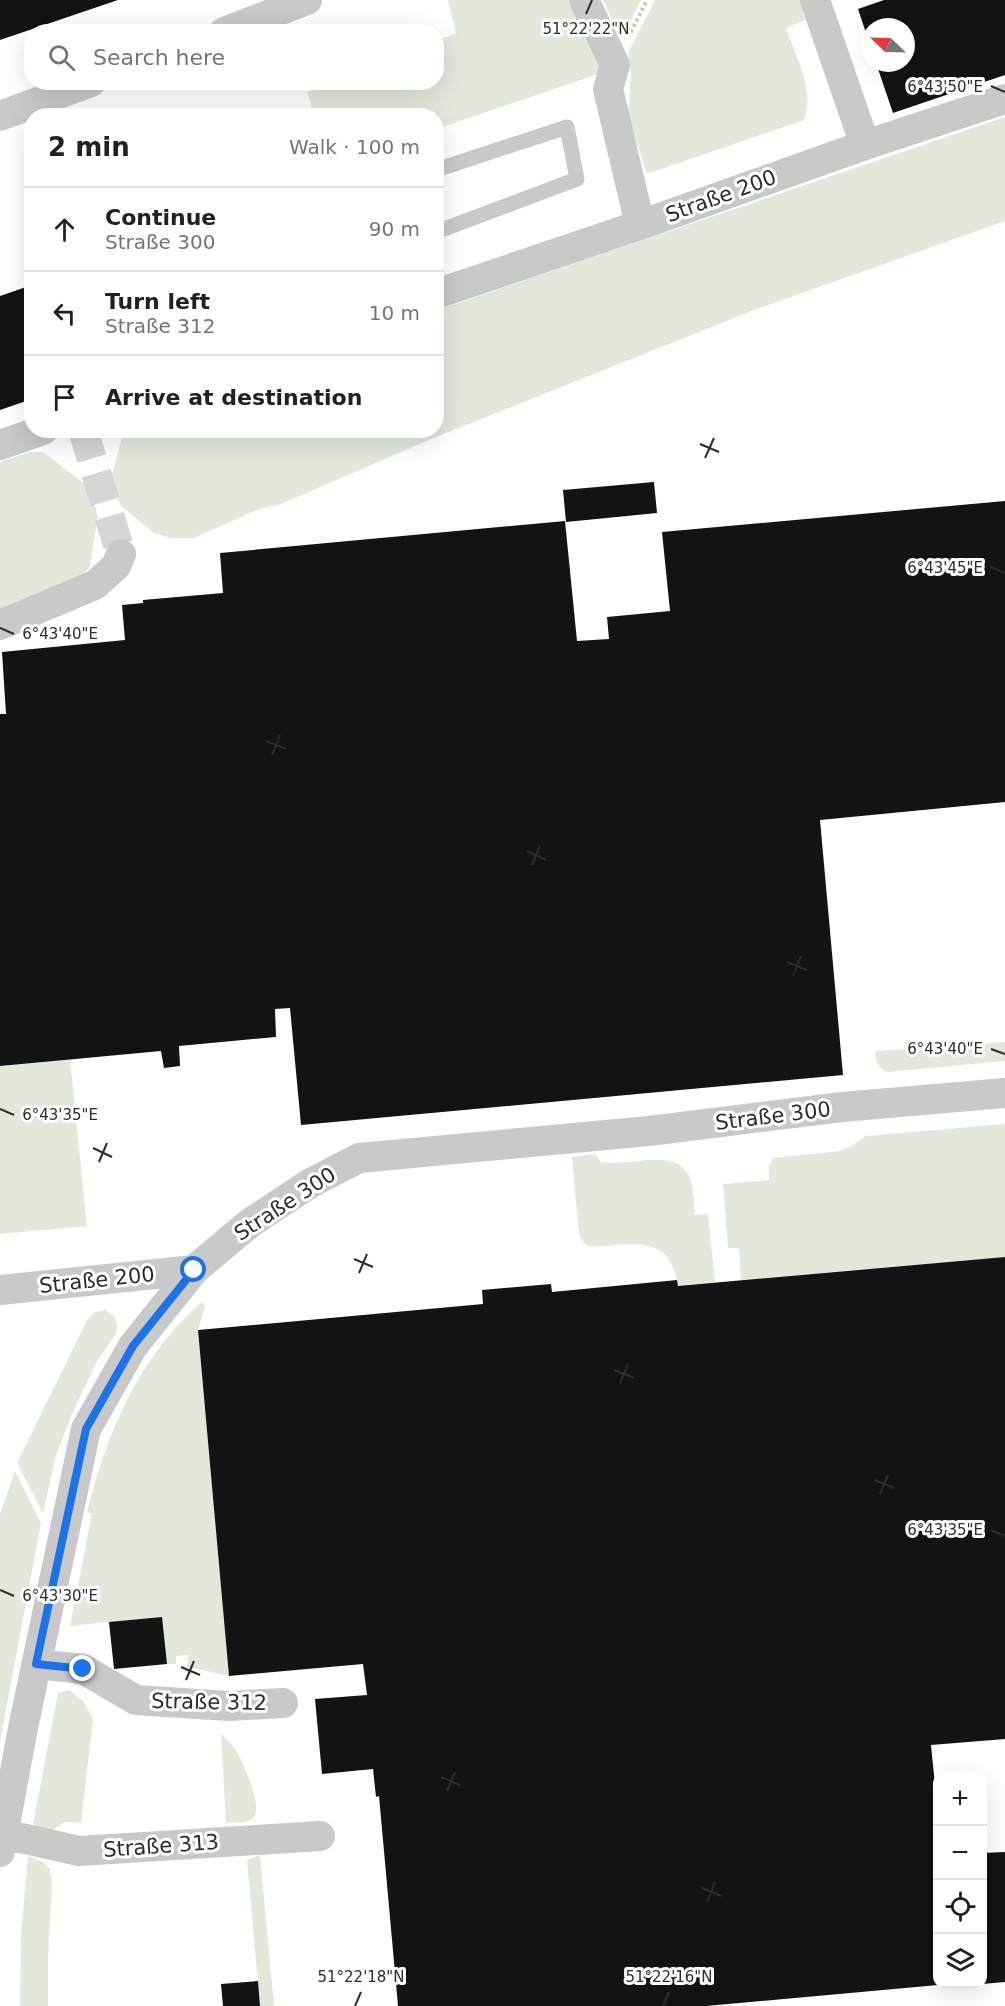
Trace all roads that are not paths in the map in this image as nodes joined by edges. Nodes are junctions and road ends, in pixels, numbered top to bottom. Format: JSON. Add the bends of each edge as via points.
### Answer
{"nodes":[{"id":1,"x":307,"y":0,"type":"edge"},
{"id":2,"x":584,"y":0,"type":"edge"},
{"id":3,"x":816,"y":0,"type":"edge"},
{"id":4,"x":245,"y":24,"type":"edge"},
{"id":5,"x":70,"y":90,"type":"edge"},
{"id":6,"x":1005,"y":99,"type":"edge"},
{"id":7,"x":0,"y":116,"type":"edge"},
{"id":8,"x":865,"y":145,"type":"junction"},
{"id":9,"x":444,"y":167,"type":"edge"},
{"id":10,"x":640,"y":225,"type":"junction"},
{"id":11,"x":444,"y":229,"type":"edge"},
{"id":12,"x":444,"y":291,"type":"edge"},
{"id":13,"x":24,"y":437,"type":"edge"},
{"id":14,"x":0,"y":445,"type":"edge"},
{"id":15,"x":121,"y":554,"type":"dead end"},
{"id":16,"x":0,"y":625,"type":"edge"},
{"id":17,"x":1005,"y":1093,"type":"edge"},
{"id":18,"x":194,"y":1270,"type":"junction"},
{"id":19,"x":0,"y":1290,"type":"edge"},
{"id":20,"x":36,"y":1664,"type":"junction"},
{"id":21,"x":283,"y":1703,"type":"dead end"},
{"id":22,"x":320,"y":1836,"type":"dead end"},
{"id":23,"x":2,"y":1843,"type":"edge"}],
"edges":[{"from":1,"to":4,"type":"street"},
{"from":2,"to":10,"type":"street","via":[[615,65],[608,89]]},
{"from":3,"to":8,"type":"street"},
{"from":5,"to":7,"type":"street"},
{"from":6,"to":8,"type":"street","name":"Straße 200"},
{"from":8,"to":10,"type":"street","name":"Straße 200"},
{"from":9,"to":11,"type":"lane","via":[[567,127],[577,179]]},
{"from":10,"to":12,"type":"street","name":"Straße 200"},
{"from":13,"to":14,"type":"street"},
{"from":15,"to":16,"type":"street","via":[[116,566],[95,585]]},
{"from":17,"to":18,"type":"street","name":"Straße 300","via":[[359,1158],[309,1184],[250,1223]]},
{"from":18,"to":19,"type":"street","name":"Straße 200"},
{"from":18,"to":20,"type":"street","name":"Straße 300","via":[[133,1346],[86,1429]]},
{"from":20,"to":21,"type":"street","name":"Straße 312","via":[[83,1669],[136,1700],[229,1706]]},
{"from":20,"to":23,"type":"street","name":"Straße 300"},
{"from":22,"to":23,"type":"street","name":"Straße 313","via":[[79,1851]]}]}
